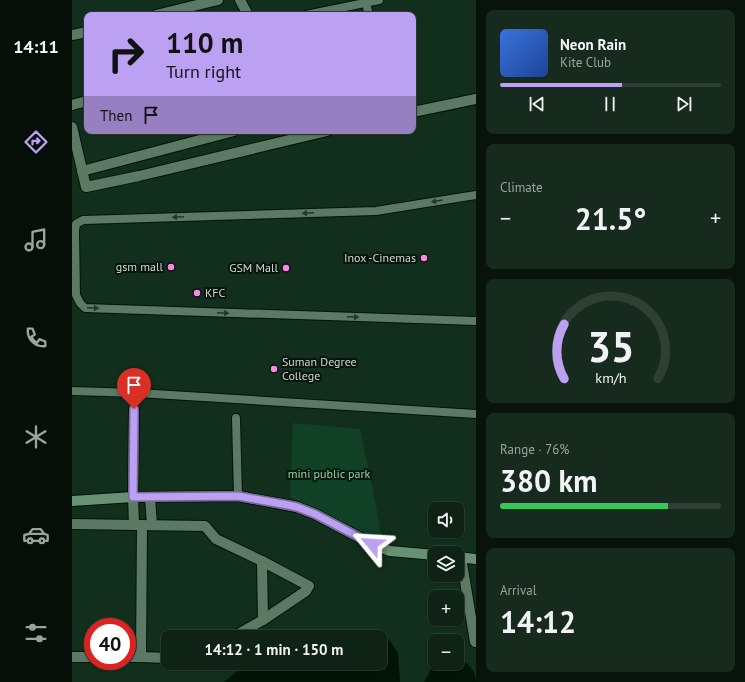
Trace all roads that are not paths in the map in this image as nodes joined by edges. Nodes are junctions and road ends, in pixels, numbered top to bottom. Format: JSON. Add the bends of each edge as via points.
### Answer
{"nodes":[{"id":1,"x":218,"y":0,"type":"edge"},
{"id":2,"x":240,"y":0,"type":"edge"},
{"id":3,"x":379,"y":0,"type":"edge"},
{"id":4,"x":366,"y":3,"type":"junction"},
{"id":5,"x":168,"y":12,"type":"edge"},
{"id":6,"x":246,"y":12,"type":"edge"},
{"id":7,"x":321,"y":12,"type":"edge"},
{"id":8,"x":368,"y":12,"type":"edge"},
{"id":9,"x":84,"y":33,"type":"edge"},
{"id":10,"x":72,"y":36,"type":"edge"},
{"id":11,"x":476,"y":99,"type":"edge"},
{"id":12,"x":84,"y":102,"type":"edge"},
{"id":13,"x":72,"y":105,"type":"edge"},
{"id":14,"x":416,"y":111,"type":"edge"},
{"id":15,"x":72,"y":127,"type":"edge"},
{"id":16,"x":223,"y":134,"type":"edge"},
{"id":17,"x":314,"y":134,"type":"edge"},
{"id":18,"x":82,"y":171,"type":"junction"},
{"id":19,"x":476,"y":195,"type":"edge"},
{"id":20,"x":476,"y":322,"type":"edge"},
{"id":21,"x":72,"y":391,"type":"edge"},
{"id":22,"x":134,"y":409,"type":"dead end"},
{"id":23,"x":476,"y":414,"type":"edge"},
{"id":24,"x":236,"y":418,"type":"dead end"},
{"id":25,"x":238,"y":496,"type":"junction"},
{"id":26,"x":133,"y":497,"type":"junction"},
{"id":27,"x":150,"y":497,"type":"junction"},
{"id":28,"x":72,"y":501,"type":"edge"},
{"id":29,"x":72,"y":524,"type":"edge"},
{"id":30,"x":142,"y":525,"type":"junction"},
{"id":31,"x":428,"y":554,"type":"edge"},
{"id":32,"x":464,"y":558,"type":"edge"},
{"id":33,"x":476,"y":559,"type":"edge"},
{"id":34,"x":262,"y":560,"type":"junction"},
{"id":35,"x":464,"y":582,"type":"edge"},
{"id":36,"x":263,"y":620,"type":"junction"},
{"id":37,"x":245,"y":630,"type":"edge"},
{"id":38,"x":475,"y":642,"type":"edge"},
{"id":39,"x":72,"y":657,"type":"edge"},
{"id":40,"x":136,"y":657,"type":"edge"},
{"id":41,"x":141,"y":657,"type":"junction"},
{"id":42,"x":84,"y":658,"type":"edge"},
{"id":43,"x":161,"y":658,"type":"edge"}],
"edges":[{"from":1,"to":5,"type":"street"},
{"from":2,"to":6,"type":"street"},
{"from":3,"to":4,"type":"lane"},
{"from":4,"to":7,"type":"lane"},
{"from":4,"to":8,"type":"lane"},
{"from":9,"to":10,"type":"street"},
{"from":11,"to":14,"type":"street"},
{"from":12,"to":13,"type":"street"},
{"from":15,"to":18,"type":"street"},
{"from":16,"to":18,"type":"street"},
{"from":17,"to":18,"type":"street","via":[[86,187]]},
{"from":19,"to":20,"type":"lane","one_way":true,"via":[[376,211],[83,220],[76,224],[75,231],[76,295],[85,308]]},
{"from":21,"to":23,"type":"lane"},
{"from":22,"to":26,"type":"street"},
{"from":24,"to":25,"type":"lane"},
{"from":25,"to":27,"type":"street"},
{"from":25,"to":31,"type":"street","via":[[297,507],[390,551]]},
{"from":26,"to":27,"type":"street"},
{"from":26,"to":28,"type":"street"},
{"from":26,"to":30,"type":"street"},
{"from":27,"to":30,"type":"street"},
{"from":29,"to":30,"type":"street"},
{"from":30,"to":34,"type":"street","via":[[205,526],[216,539]]},
{"from":30,"to":41,"type":"street"},
{"from":32,"to":33,"type":"street"},
{"from":34,"to":36,"type":"street"},
{"from":34,"to":36,"type":"street","via":[[308,586],[306,591]]},
{"from":35,"to":38,"type":"street"},
{"from":36,"to":37,"type":"street"},
{"from":39,"to":42,"type":"street"},
{"from":40,"to":41,"type":"street"},
{"from":41,"to":43,"type":"street"}]}
